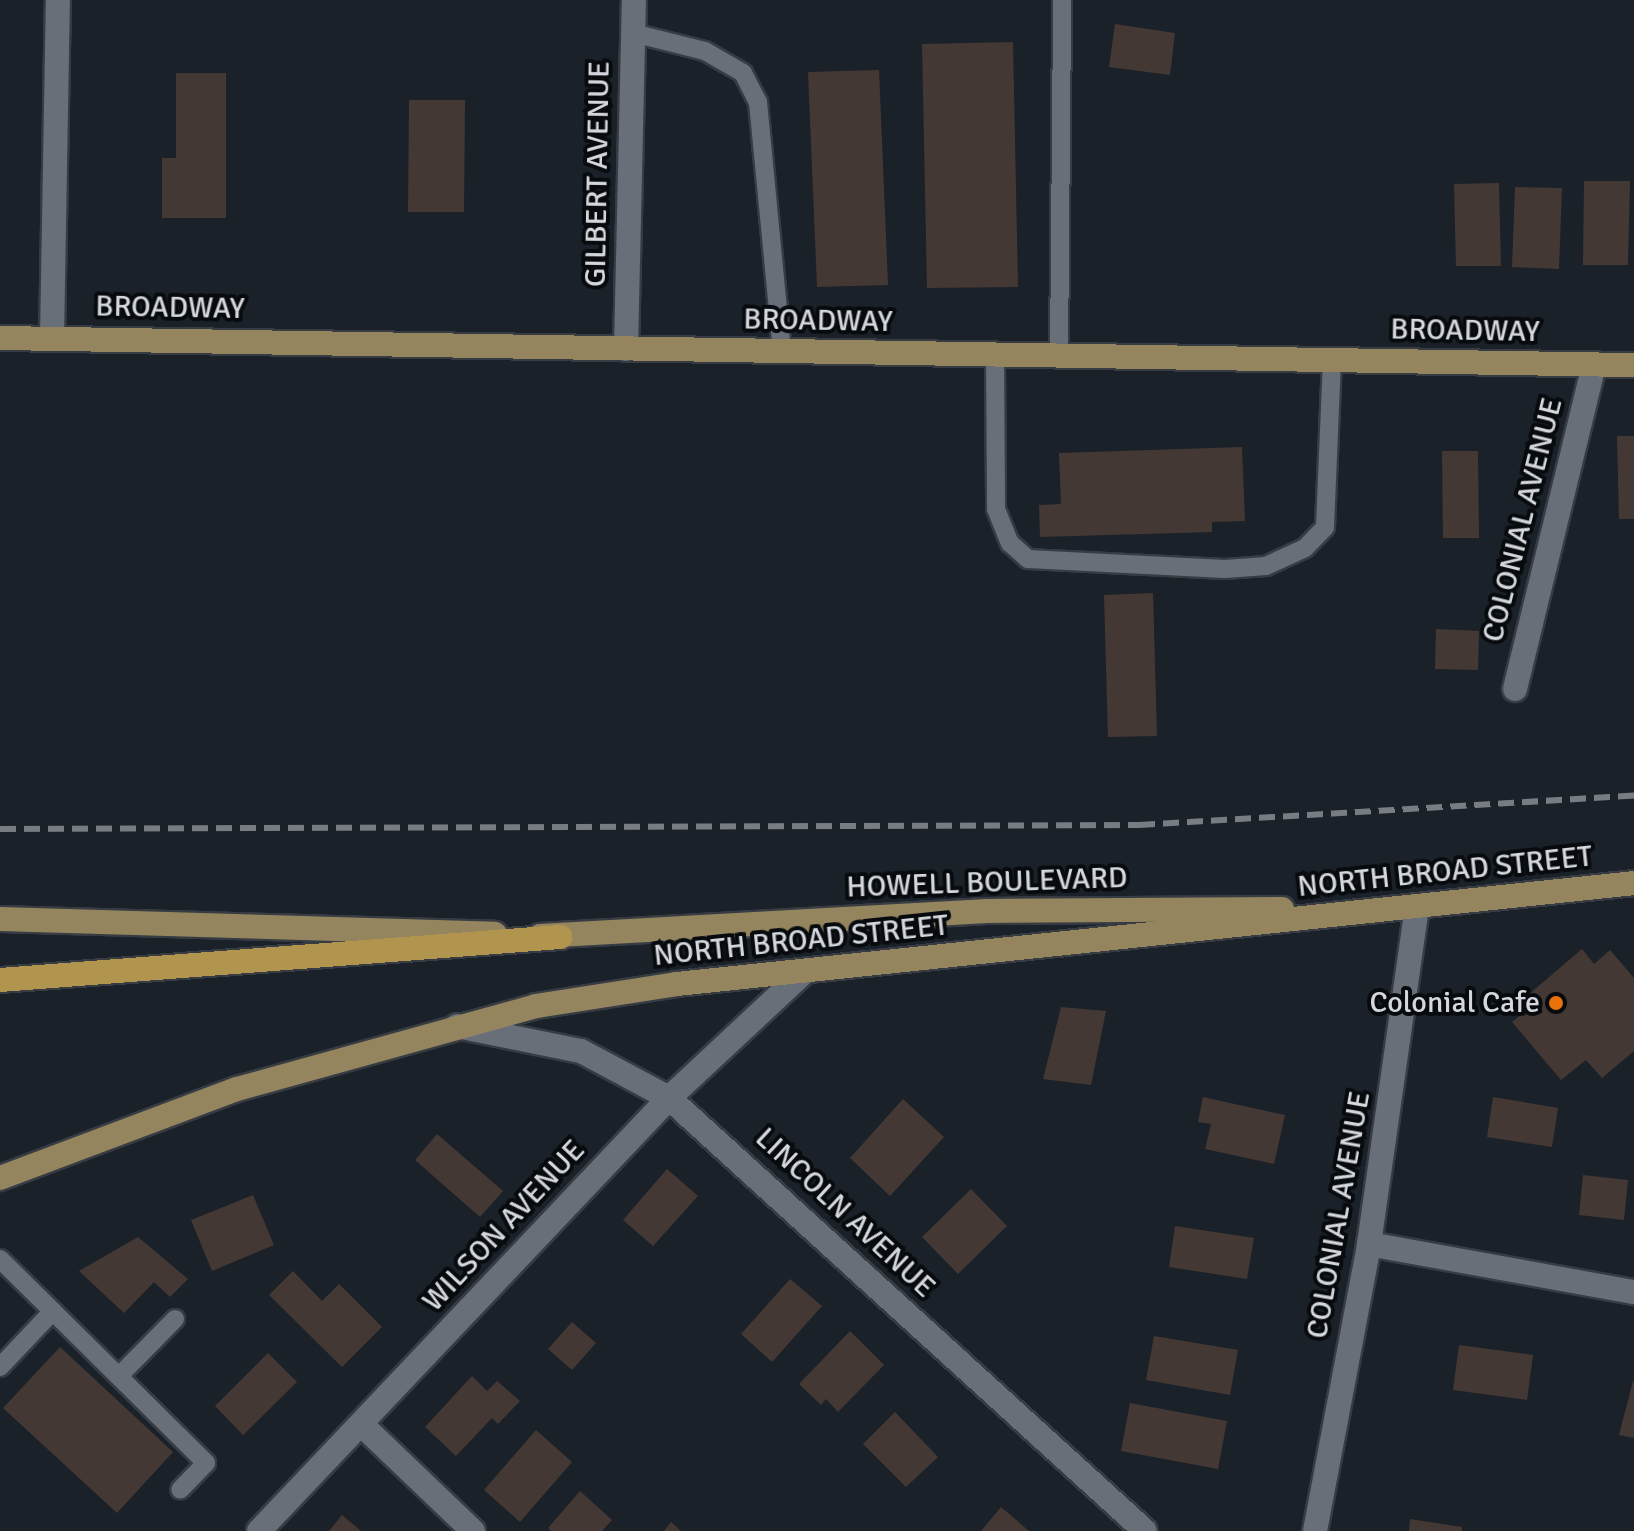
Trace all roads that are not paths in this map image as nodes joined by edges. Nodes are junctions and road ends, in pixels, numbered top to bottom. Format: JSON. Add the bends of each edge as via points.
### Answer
{"nodes":[{"id":1,"x":58,"y":0,"type":"edge"},
{"id":2,"x":634,"y":0,"type":"edge"},
{"id":3,"x":1062,"y":0,"type":"edge"},
{"id":4,"x":633,"y":33,"type":"junction"},
{"id":5,"x":0,"y":338,"type":"edge"},
{"id":6,"x":52,"y":338,"type":"junction"},
{"id":7,"x":626,"y":349,"type":"junction"},
{"id":8,"x":782,"y":352,"type":"junction"},
{"id":9,"x":995,"y":356,"type":"junction"},
{"id":10,"x":1059,"y":358,"type":"junction"},
{"id":11,"x":1332,"y":361,"type":"junction"},
{"id":12,"x":1594,"y":365,"type":"junction"},
{"id":13,"x":1634,"y":365,"type":"edge"},
{"id":14,"x":1515,"y":689,"type":"dead end"},
{"id":15,"x":1634,"y":883,"type":"edge"},
{"id":16,"x":1417,"y":908,"type":"junction"},
{"id":17,"x":0,"y":919,"type":"edge"},
{"id":18,"x":560,"y":937,"type":"junction"},
{"id":19,"x":804,"y":972,"type":"junction"},
{"id":20,"x":0,"y":980,"type":"edge"},
{"id":21,"x":454,"y":1025,"type":"junction"},
{"id":22,"x":669,"y":1098,"type":"junction"},
{"id":23,"x":0,"y":1178,"type":"edge"},
{"id":24,"x":1369,"y":1244,"type":"junction"},
{"id":25,"x":0,"y":1259,"type":"edge"},
{"id":26,"x":1634,"y":1292,"type":"edge"},
{"id":27,"x":53,"y":1311,"type":"junction"},
{"id":28,"x":175,"y":1319,"type":"dead end"},
{"id":29,"x":0,"y":1367,"type":"edge"},
{"id":30,"x":119,"y":1376,"type":"junction"},
{"id":31,"x":361,"y":1424,"type":"junction"},
{"id":32,"x":180,"y":1490,"type":"dead end"},
{"id":33,"x":259,"y":1531,"type":"edge"},
{"id":34,"x":473,"y":1531,"type":"edge"},
{"id":35,"x":1145,"y":1531,"type":"edge"},
{"id":36,"x":1315,"y":1531,"type":"edge"}],
"edges":[{"from":1,"to":6,"type":"street"},
{"from":2,"to":4,"type":"street","name":"GILBERT AVENUE"},
{"from":3,"to":10,"type":"lane"},
{"from":4,"to":7,"type":"street","name":"GILBERT AVENUE"},
{"from":4,"to":8,"type":"lane","via":[[705,51],[743,73],[758,102]]},
{"from":5,"to":6,"type":"main road","name":"BROADWAY"},
{"from":6,"to":7,"type":"main road","name":"BROADWAY"},
{"from":7,"to":8,"type":"main road","name":"BROADWAY"},
{"from":8,"to":9,"type":"main road","name":"BROADWAY"},
{"from":9,"to":10,"type":"main road","name":"BROADWAY"},
{"from":9,"to":11,"type":"lane","via":[[996,509],[1010,543],[1028,559],[1225,569],[1266,566],[1305,548],[1325,527]]},
{"from":10,"to":11,"type":"main road","name":"BROADWAY"},
{"from":11,"to":12,"type":"main road","name":"BROADWAY"},
{"from":12,"to":13,"type":"main road","name":"BROADWAY"},
{"from":12,"to":14,"type":"street","name":"COLONIAL AVENUE"},
{"from":15,"to":16,"type":"main road","name":"NORTH BROAD STREET"},
{"from":16,"to":18,"type":"main road","name":"HOWELL BOULEVARD","via":[[987,911]]},
{"from":16,"to":19,"type":"main road","name":"NORTH BROAD STREET"},
{"from":16,"to":24,"type":"street","name":"COLONIAL AVENUE"},
{"from":17,"to":18,"type":"main road","name":"HOWELL BOULEVARD"},
{"from":18,"to":20,"type":"highway"},
{"from":19,"to":21,"type":"main road","name":"NORTH BROAD STREET","via":[[662,987]]},
{"from":19,"to":22,"type":"street","name":"WILSON AVENUE"},
{"from":21,"to":22,"type":"street","name":"LINCOLN AVENUE","via":[[581,1051]]},
{"from":21,"to":23,"type":"main road","name":"NORTH BROAD STREET","via":[[237,1089]]},
{"from":22,"to":31,"type":"street","name":"WILSON AVENUE"},
{"from":22,"to":35,"type":"street","name":"LINCOLN AVENUE"},
{"from":24,"to":26,"type":"street"},
{"from":24,"to":36,"type":"street","name":"COLONIAL AVENUE"},
{"from":25,"to":27,"type":"lane"},
{"from":27,"to":29,"type":"lane"},
{"from":27,"to":30,"type":"lane"},
{"from":28,"to":30,"type":"lane"},
{"from":30,"to":32,"type":"lane","via":[[206,1463]]},
{"from":31,"to":33,"type":"street","name":"WILSON AVENUE"},
{"from":31,"to":34,"type":"street"}]}
